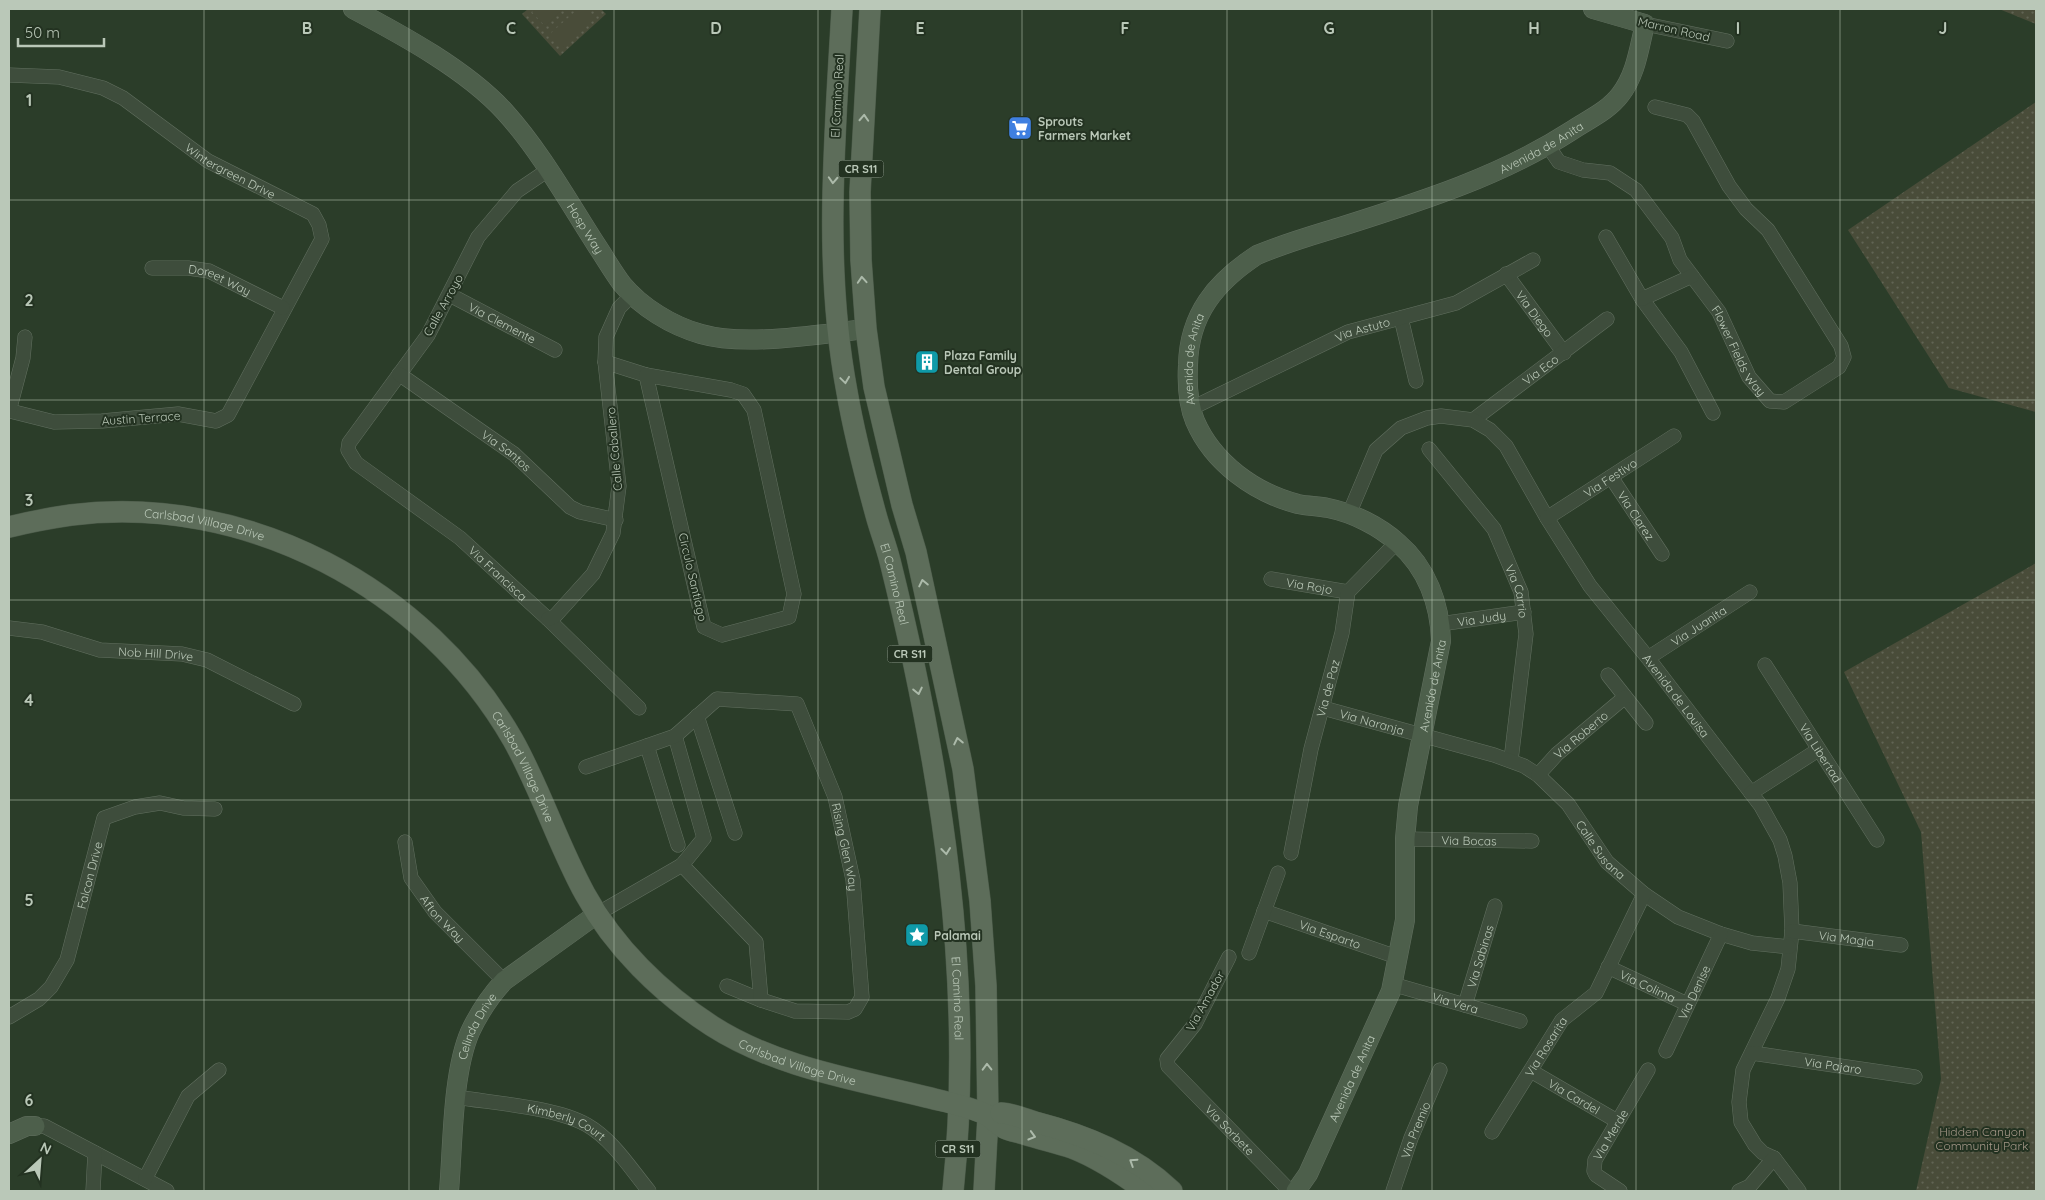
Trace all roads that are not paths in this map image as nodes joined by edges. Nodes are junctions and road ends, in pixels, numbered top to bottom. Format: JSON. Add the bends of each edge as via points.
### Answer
{"nodes":[{"id":1,"x":352,"y":9,"type":"edge"},
{"id":2,"x":842,"y":9,"type":"edge"},
{"id":3,"x":870,"y":9,"type":"edge"},
{"id":4,"x":1593,"y":9,"type":"edge"},
{"id":5,"x":1645,"y":24,"type":"junction"},
{"id":6,"x":1727,"y":41,"type":"dead end"},
{"id":7,"x":9,"y":75,"type":"edge"},
{"id":8,"x":1655,"y":107,"type":"dead end"},
{"id":9,"x":1548,"y":146,"type":"junction"},
{"id":10,"x":548,"y":170,"type":"junction"},
{"id":11,"x":1606,"y":237,"type":"dead end"},
{"id":12,"x":1533,"y":260,"type":"dead end"},
{"id":13,"x":152,"y":268,"type":"dead end"},
{"id":14,"x":1506,"y":274,"type":"junction"},
{"id":15,"x":1692,"y":276,"type":"junction"},
{"id":16,"x":633,"y":294,"type":"junction"},
{"id":17,"x":450,"y":295,"type":"junction"},
{"id":18,"x":1642,"y":299,"type":"junction"},
{"id":19,"x":284,"y":308,"type":"junction"},
{"id":20,"x":1401,"y":318,"type":"junction"},
{"id":21,"x":1607,"y":319,"type":"dead end"},
{"id":22,"x":866,"y":329,"type":"junction"},
{"id":23,"x":838,"y":332,"type":"junction"},
{"id":24,"x":25,"y":337,"type":"dead end"},
{"id":25,"x":261,"y":350,"type":"joint"},
{"id":26,"x":555,"y":350,"type":"dead end"},
{"id":27,"x":1564,"y":353,"type":"junction"},
{"id":28,"x":605,"y":362,"type":"junction"},
{"id":29,"x":399,"y":374,"type":"junction"},
{"id":30,"x":646,"y":375,"type":"junction"},
{"id":31,"x":1416,"y":381,"type":"dead end"},
{"id":32,"x":1192,"y":408,"type":"junction"},
{"id":33,"x":9,"y":411,"type":"edge"},
{"id":34,"x":1712,"y":413,"type":"dead end"},
{"id":35,"x":1473,"y":420,"type":"junction"},
{"id":36,"x":1674,"y":436,"type":"dead end"},
{"id":37,"x":1429,"y":449,"type":"dead end"},
{"id":38,"x":348,"y":450,"type":"joint"},
{"id":39,"x":1611,"y":477,"type":"junction"},
{"id":40,"x":1349,"y":514,"type":"junction"},
{"id":41,"x":1547,"y":518,"type":"junction"},
{"id":42,"x":616,"y":520,"type":"junction"},
{"id":43,"x":9,"y":527,"type":"edge"},
{"id":44,"x":1397,"y":542,"type":"junction"},
{"id":45,"x":1662,"y":554,"type":"dead end"},
{"id":46,"x":1270,"y":579,"type":"dead end"},
{"id":47,"x":1348,"y":592,"type":"junction"},
{"id":48,"x":1750,"y":592,"type":"dead end"},
{"id":49,"x":1524,"y":612,"type":"junction"},
{"id":50,"x":548,"y":619,"type":"junction"},
{"id":51,"x":1440,"y":624,"type":"junction"},
{"id":52,"x":9,"y":628,"type":"edge"},
{"id":53,"x":1648,"y":658,"type":"junction"},
{"id":54,"x":1765,"y":666,"type":"dead end"},
{"id":55,"x":1608,"y":675,"type":"dead end"},
{"id":56,"x":1626,"y":697,"type":"junction"},
{"id":57,"x":294,"y":704,"type":"dead end"},
{"id":58,"x":638,"y":708,"type":"dead end"},
{"id":59,"x":1323,"y":708,"type":"junction"},
{"id":60,"x":697,"y":716,"type":"junction"},
{"id":61,"x":1646,"y":723,"type":"dead end"},
{"id":62,"x":1423,"y":735,"type":"junction"},
{"id":63,"x":675,"y":736,"type":"junction"},
{"id":64,"x":647,"y":746,"type":"junction"},
{"id":65,"x":1818,"y":750,"type":"junction"},
{"id":66,"x":1511,"y":760,"type":"junction"},
{"id":67,"x":586,"y":767,"type":"dead end"},
{"id":68,"x":1538,"y":775,"type":"junction"},
{"id":69,"x":1751,"y":793,"type":"junction"},
{"id":70,"x":215,"y":809,"type":"dead end"},
{"id":71,"x":735,"y":833,"type":"dead end"},
{"id":72,"x":1405,"y":839,"type":"junction"},
{"id":73,"x":1877,"y":840,"type":"dead end"},
{"id":74,"x":1532,"y":841,"type":"dead end"},
{"id":75,"x":405,"y":842,"type":"dead end"},
{"id":76,"x":678,"y":845,"type":"dead end"},
{"id":77,"x":1292,"y":853,"type":"dead end"},
{"id":78,"x":682,"y":865,"type":"junction"},
{"id":79,"x":1278,"y":873,"type":"dead end"},
{"id":80,"x":1644,"y":894,"type":"junction"},
{"id":81,"x":1494,"y":906,"type":"dead end"},
{"id":82,"x":1264,"y":911,"type":"junction"},
{"id":83,"x":597,"y":914,"type":"junction"},
{"id":84,"x":1792,"y":931,"type":"junction"},
{"id":85,"x":1721,"y":934,"type":"junction"},
{"id":86,"x":1901,"y":945,"type":"dead end"},
{"id":87,"x":1790,"y":946,"type":"junction"},
{"id":88,"x":1249,"y":953,"type":"dead end"},
{"id":89,"x":1229,"y":957,"type":"dead end"},
{"id":90,"x":1397,"y":957,"type":"junction"},
{"id":91,"x":1608,"y":967,"type":"junction"},
{"id":92,"x":504,"y":981,"type":"junction"},
{"id":93,"x":1392,"y":984,"type":"junction"},
{"id":94,"x":727,"y":986,"type":"dead end"},
{"id":95,"x":761,"y":1000,"type":"junction"},
{"id":96,"x":1687,"y":1004,"type":"junction"},
{"id":97,"x":1465,"y":1005,"type":"junction"},
{"id":98,"x":9,"y":1017,"type":"edge"},
{"id":99,"x":1520,"y":1021,"type":"dead end"},
{"id":100,"x":1666,"y":1050,"type":"dead end"},
{"id":101,"x":1752,"y":1053,"type":"junction"},
{"id":102,"x":1170,"y":1069,"type":"joint"},
{"id":103,"x":219,"y":1070,"type":"dead end"},
{"id":104,"x":1440,"y":1070,"type":"dead end"},
{"id":105,"x":1648,"y":1070,"type":"dead end"},
{"id":106,"x":1531,"y":1071,"type":"junction"},
{"id":107,"x":1915,"y":1077,"type":"dead end"},
{"id":108,"x":456,"y":1097,"type":"junction"},
{"id":109,"x":959,"y":1106,"type":"junction"},
{"id":110,"x":988,"y":1116,"type":"junction"},
{"id":111,"x":1617,"y":1121,"type":"junction"},
{"id":112,"x":35,"y":1126,"type":"joint"},
{"id":113,"x":1492,"y":1132,"type":"dead end"},
{"id":114,"x":9,"y":1134,"type":"edge"},
{"id":115,"x":95,"y":1152,"type":"junction"},
{"id":116,"x":1774,"y":1158,"type":"junction"},
{"id":117,"x":145,"y":1179,"type":"junction"},
{"id":118,"x":93,"y":1191,"type":"edge"},
{"id":119,"x":168,"y":1191,"type":"edge"},
{"id":120,"x":449,"y":1191,"type":"edge"},
{"id":121,"x":649,"y":1191,"type":"edge"},
{"id":122,"x":954,"y":1191,"type":"edge"},
{"id":123,"x":984,"y":1191,"type":"edge"},
{"id":124,"x":1145,"y":1191,"type":"edge"},
{"id":125,"x":1172,"y":1191,"type":"edge"},
{"id":126,"x":1290,"y":1191,"type":"edge"},
{"id":127,"x":1296,"y":1191,"type":"edge"},
{"id":128,"x":1393,"y":1191,"type":"edge"},
{"id":129,"x":1620,"y":1191,"type":"edge"},
{"id":130,"x":1739,"y":1191,"type":"edge"},
{"id":131,"x":1799,"y":1191,"type":"edge"}],
"edges":[{"from":1,"to":10,"type":"street","name":"Hosp Way","via":[[398,33],[481,89],[510,118]]},
{"from":2,"to":23,"type":"main road","name":"El Camino Real","number":"CR S11","one_way":true,"via":[[832,192]]},
{"from":22,"to":3,"type":"main road","number":"CR S11","one_way":true,"via":[[860,192]]},
{"from":4,"to":5,"type":"street","name":"Marron Road"},
{"from":5,"to":6,"type":"street","name":"Marron Road"},
{"from":5,"to":9,"type":"street","name":"Avenida de Anita","via":[[1637,60],[1619,96]]},
{"from":7,"to":19,"type":"street","name":"Wintergreen Drive","via":[[59,77],[103,88],[123,98],[208,161],[313,214],[322,239]]},
{"from":8,"to":15,"type":"street","name":"Flower Fields Way","via":[[1687,115],[1693,121],[1729,186],[1746,209],[1768,230],[1841,346],[1844,357],[1839,367],[1784,402],[1770,402],[1749,377],[1719,312]]},
{"from":9,"to":15,"type":"street","name":"Flower Fields Way","via":[[1560,162],[1583,170],[1610,173],[1636,190],[1672,238],[1680,260]]},
{"from":9,"to":32,"type":"street","name":"Avenida de Anita","via":[[1449,191],[1270,249],[1239,266],[1210,295],[1191,335],[1188,376]]},
{"from":10,"to":16,"type":"street","name":"Hosp Way","via":[[622,284]]},
{"from":10,"to":17,"type":"street","name":"Calle Arroyo","via":[[517,191],[478,237]]},
{"from":11,"to":18,"type":"street"},
{"from":12,"to":14,"type":"street","name":"Via Astuto"},
{"from":13,"to":19,"type":"street","name":"Doreet Way","via":[[209,271]]},
{"from":14,"to":20,"type":"street","name":"Via Astuto","via":[[1456,303]]},
{"from":14,"to":27,"type":"street","name":"Via Diego"},
{"from":15,"to":18,"type":"street"},
{"from":16,"to":23,"type":"street","name":"Hosp Way","via":[[655,313],[678,325],[724,339],[756,340]]},
{"from":16,"to":28,"type":"street","name":"Calle Caballero","via":[[619,308],[606,337]]},
{"from":17,"to":26,"type":"street","name":"Via Clemente"},
{"from":17,"to":29,"type":"street","name":"Calle Arroyo","via":[[428,335]]},
{"from":18,"to":34,"type":"street","via":[[1680,352]]},
{"from":19,"to":25,"type":"street","name":"Wintergreen Drive"},
{"from":20,"to":31,"type":"street"},
{"from":20,"to":32,"type":"street","name":"Via Astuto","via":[[1348,332]]},
{"from":21,"to":27,"type":"street","name":"Via Eco"},
{"from":22,"to":23,"type":"street","name":"Hosp Way"},
{"from":110,"to":22,"type":"main road","number":"CR S11","one_way":true,"via":[[982,924],[963,769],[916,552],[874,387]]},
{"from":23,"to":109,"type":"main road","name":"El Camino Real","number":"CR S11","one_way":true,"via":[[847,392],[889,559],[936,774],[953,906],[958,987]]},
{"from":24,"to":33,"type":"street"},
{"from":25,"to":33,"type":"street","name":"Austin Terrace","via":[[228,415],[216,422],[178,414],[54,422]]},
{"from":27,"to":35,"type":"street","name":"Via Eco"},
{"from":28,"to":30,"type":"street"},
{"from":28,"to":42,"type":"street","name":"Calle Caballero","via":[[619,486]]},
{"from":29,"to":38,"type":"street","name":"Calle Arroyo","via":[[349,443]]},
{"from":29,"to":42,"type":"street","name":"Via Santos","via":[[514,454],[570,506],[580,512]]},
{"from":30,"to":30,"type":"street","name":"Circulo Santiago","via":[[704,627],[722,635],[789,617],[794,594],[754,410],[743,394],[731,390]]},
{"from":32,"to":40,"type":"street","name":"Avenida de Anita","via":[[1195,420],[1212,449],[1230,469],[1262,491],[1298,504]]},
{"from":35,"to":40,"type":"street","name":"Avenida de Louisa","via":[[1441,416],[1401,428],[1376,450]]},
{"from":35,"to":41,"type":"street","name":"Avenida de Louisa","via":[[1490,430],[1506,446]]},
{"from":36,"to":39,"type":"street","name":"Via Festivo"},
{"from":37,"to":49,"type":"street","name":"Via Carrio","via":[[1494,529],[1521,592]]},
{"from":38,"to":50,"type":"street","name":"Via Francisca","via":[[356,463],[460,538]]},
{"from":39,"to":41,"type":"street","name":"Via Festivo"},
{"from":39,"to":45,"type":"street","name":"Via Clarez"},
{"from":40,"to":44,"type":"street","name":"Avenida de Anita"},
{"from":41,"to":53,"type":"street","name":"Avenida de Louisa","via":[[1590,586]]},
{"from":42,"to":50,"type":"street","name":"Calle Caballero","via":[[593,574],[555,616]]},
{"from":43,"to":83,"type":"main road","name":"Carlsbad Village Drive","via":[[73,515],[116,512],[211,521],[295,547],[370,587],[442,646],[494,711],[526,764],[584,893]]},
{"from":44,"to":47,"type":"street"},
{"from":44,"to":51,"type":"street","name":"Avenida de Anita","via":[[1410,555],[1429,585]]},
{"from":46,"to":47,"type":"street","name":"Via Rojo"},
{"from":47,"to":59,"type":"street","name":"Via de Paz","via":[[1342,633]]},
{"from":48,"to":53,"type":"street","name":"Via Juanita"},
{"from":49,"to":51,"type":"street","name":"Via Judy"},
{"from":49,"to":66,"type":"street","name":"Via Carrio","via":[[1526,634]]},
{"from":50,"to":58,"type":"street","name":"Via Francisca"},
{"from":51,"to":62,"type":"street","name":"Avenida de Anita","via":[[1440,641]]},
{"from":52,"to":57,"type":"street","name":"Nob Hill Drive","via":[[42,632],[100,650],[182,654],[207,660]]},
{"from":53,"to":69,"type":"street","name":"Avenida de Louisa"},
{"from":54,"to":65,"type":"street","name":"Via Libertad"},
{"from":55,"to":56,"type":"street"},
{"from":56,"to":61,"type":"street"},
{"from":56,"to":68,"type":"street","name":"Via Roberto","via":[[1557,754]]},
{"from":59,"to":62,"type":"street","name":"Via Naranja"},
{"from":59,"to":77,"type":"street","name":"Via de Paz","via":[[1311,749]]},
{"from":60,"to":63,"type":"street","name":"Rising Glen Way"},
{"from":60,"to":71,"type":"street"},
{"from":60,"to":95,"type":"street","name":"Rising Glen Way","via":[[717,699],[798,704],[835,797],[853,880],[862,997],[855,1009],[848,1012],[795,1010]]},
{"from":62,"to":66,"type":"street","name":"Calle Susana"},
{"from":62,"to":72,"type":"street","name":"Avenida de Anita","via":[[1408,806]]},
{"from":63,"to":64,"type":"street","name":"Rising Glen Way"},
{"from":63,"to":78,"type":"street","via":[[704,838]]},
{"from":64,"to":67,"type":"street","name":"Rising Glen Way"},
{"from":64,"to":76,"type":"street"},
{"from":65,"to":69,"type":"street"},
{"from":65,"to":73,"type":"street","name":"Via Libertad"},
{"from":66,"to":68,"type":"street","name":"Calle Susana"},
{"from":68,"to":80,"type":"street","name":"Calle Susana","via":[[1568,804],[1607,862]]},
{"from":69,"to":84,"type":"street","name":"Avenida de Louisa","via":[[1780,840],[1785,856]]},
{"from":70,"to":98,"type":"street","name":"Falcon Drive","via":[[160,803],[134,807],[104,818],[66,960],[40,999]]},
{"from":72,"to":74,"type":"street","name":"Via Bocas"},
{"from":72,"to":90,"type":"street","name":"Avenida de Anita","via":[[1404,920]]},
{"from":75,"to":92,"type":"street","name":"Afton Way","via":[[411,878],[435,912]]},
{"from":78,"to":83,"type":"street"},
{"from":78,"to":95,"type":"street","via":[[756,942]]},
{"from":79,"to":82,"type":"street"},
{"from":80,"to":85,"type":"street","name":"Calle Susana","via":[[1678,916]]},
{"from":80,"to":91,"type":"street","name":"Via Rosarita"},
{"from":81,"to":97,"type":"street","name":"Via Sabinas"},
{"from":82,"to":88,"type":"street"},
{"from":82,"to":90,"type":"street","name":"Via Esparto"},
{"from":83,"to":92,"type":"street","name":"Celinda Drive"},
{"from":83,"to":109,"type":"main road","name":"Carlsbad Village Drive","via":[[659,986],[711,1026],[735,1039],[777,1058],[817,1070]]},
{"from":84,"to":86,"type":"street","name":"Via Magia"},
{"from":84,"to":87,"type":"street","name":"Avenida de Louisa"},
{"from":85,"to":87,"type":"street","name":"Calle Susana","via":[[1752,943]]},
{"from":85,"to":96,"type":"street","name":"Via Denise"},
{"from":87,"to":101,"type":"street","name":"Avenida de Louisa","via":[[1788,969],[1778,998]]},
{"from":89,"to":102,"type":"street","name":"Via Amador","via":[[1195,1024],[1168,1059]]},
{"from":90,"to":93,"type":"street","name":"Avenida de Anita"},
{"from":91,"to":96,"type":"street","name":"Via Colima"},
{"from":91,"to":106,"type":"street","name":"Via Rosarita","via":[[1596,993],[1562,1020]]},
{"from":92,"to":108,"type":"street","name":"Celinda Drive","via":[[470,1032]]},
{"from":93,"to":97,"type":"street","name":"Via Vera"},
{"from":93,"to":127,"type":"street","name":"Avenida de Anita","via":[[1308,1174]]},
{"from":94,"to":95,"type":"street","name":"Rising Glen Way"},
{"from":96,"to":100,"type":"street","name":"Via Denise"},
{"from":97,"to":99,"type":"street","name":"Via Vera"},
{"from":101,"to":107,"type":"street","name":"Via Pajaro"},
{"from":101,"to":116,"type":"street","name":"Avenida de Louisa","via":[[1743,1070],[1738,1102],[1741,1122],[1755,1145]]},
{"from":102,"to":126,"type":"street","name":"Via Sorbete"},
{"from":103,"to":117,"type":"street","via":[[188,1096]]},
{"from":104,"to":128,"type":"street","name":"Via Premio"},
{"from":105,"to":111,"type":"street","name":"Via Merde"},
{"from":106,"to":111,"type":"street","name":"Via Cardel"},
{"from":106,"to":113,"type":"street","name":"Via Rosarita"},
{"from":108,"to":120,"type":"street","name":"Celinda Drive"},
{"from":108,"to":121,"type":"street","name":"Kimberly Court","via":[[548,1112],[587,1125],[609,1142]]},
{"from":109,"to":110,"type":"main road","name":"Carlsbad Village Drive"},
{"from":109,"to":122,"type":"main road","name":"El Camino Real","number":"CR S11"},
{"from":110,"to":123,"type":"main road","number":"CR S11"},
{"from":110,"to":124,"type":"main road","name":"Carlsbad Village Drive","one_way":true,"via":[[1004,1128],[1073,1148],[1098,1160]]},
{"from":125,"to":110,"type":"main road","name":"Carlsbad Village Drive","one_way":true,"via":[[1138,1164],[1089,1138],[1003,1113]]},
{"from":111,"to":129,"type":"street","name":"Via Merde","via":[[1595,1160],[1594,1171]]},
{"from":112,"to":114,"type":"street"},
{"from":112,"to":115,"type":"street","via":[[44,1126]]},
{"from":115,"to":117,"type":"street"},
{"from":115,"to":118,"type":"street"},
{"from":116,"to":130,"type":"street","via":[[1750,1186]]},
{"from":116,"to":131,"type":"street","name":"Avenida de Louisa"},
{"from":117,"to":119,"type":"street"}]}
